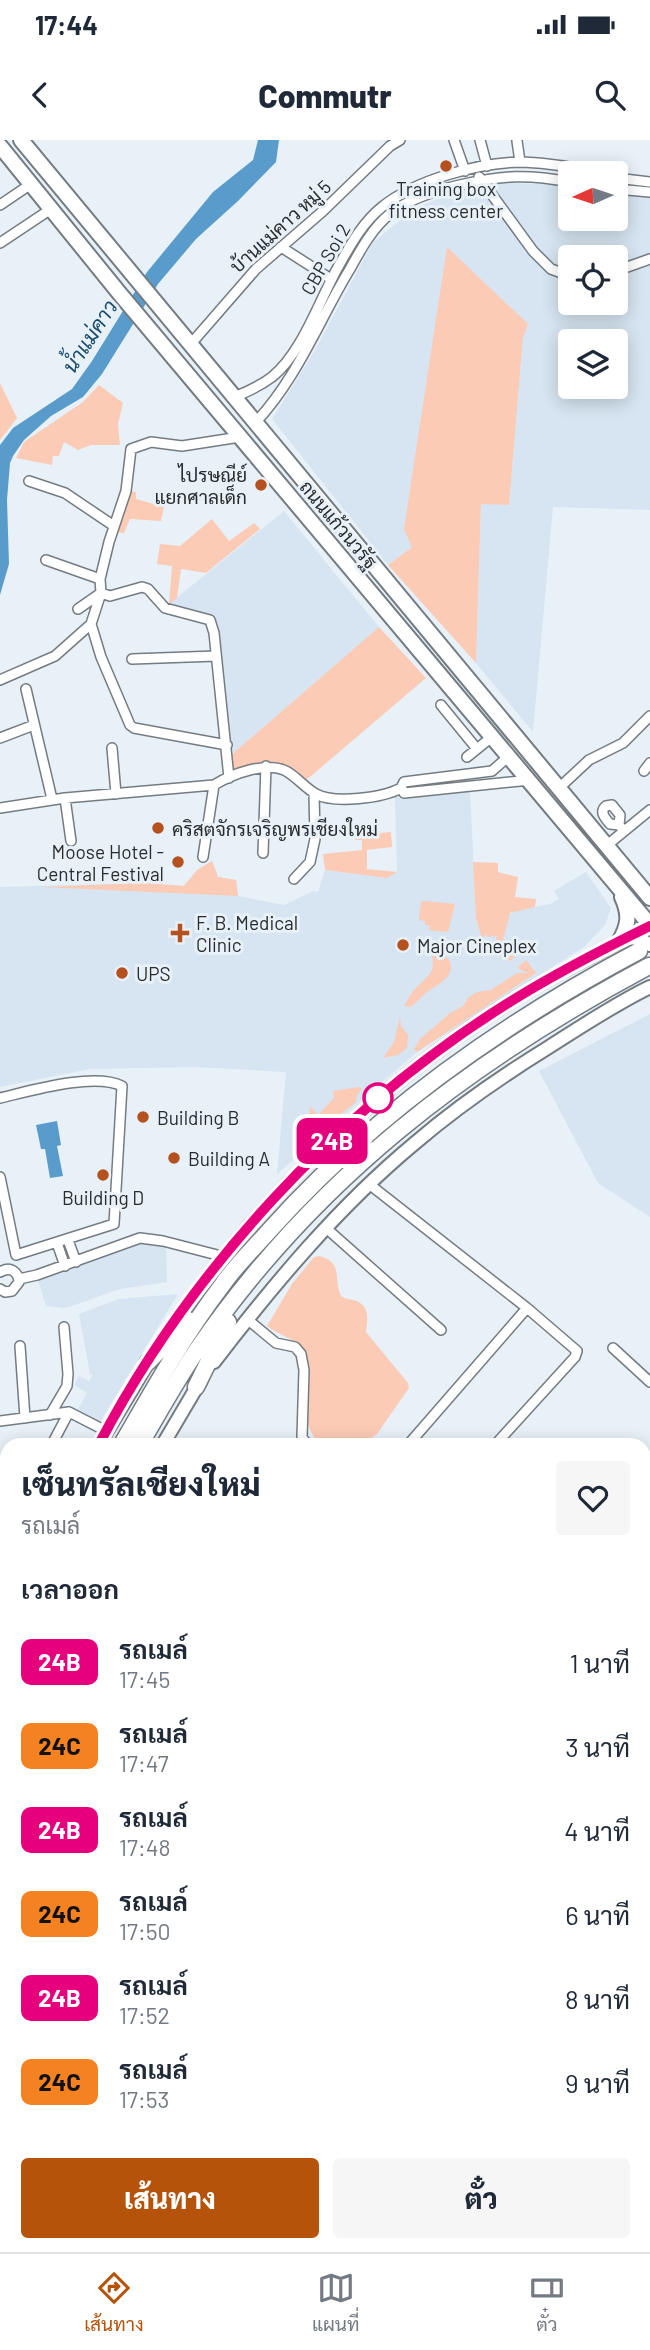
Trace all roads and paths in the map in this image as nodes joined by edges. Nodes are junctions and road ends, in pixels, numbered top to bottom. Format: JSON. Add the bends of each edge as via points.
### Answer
{"nodes":[{"id":1,"x":21,"y":140,"type":"edge"},
{"id":2,"x":379,"y":140,"type":"edge"},
{"id":3,"x":400,"y":140,"type":"edge"},
{"id":4,"x":454,"y":140,"type":"edge"},
{"id":5,"x":480,"y":140,"type":"edge"},
{"id":6,"x":517,"y":141,"type":"edge"},
{"id":7,"x":0,"y":146,"type":"edge"},
{"id":8,"x":384,"y":152,"type":"junction"},
{"id":9,"x":520,"y":162,"type":"junction"},
{"id":10,"x":487,"y":166,"type":"junction"},
{"id":11,"x":558,"y":167,"type":"edge"},
{"id":12,"x":475,"y":169,"type":"junction"},
{"id":13,"x":465,"y":171,"type":"junction"},
{"id":14,"x":628,"y":179,"type":"edge"},
{"id":15,"x":480,"y":180,"type":"junction"},
{"id":16,"x":558,"y":180,"type":"edge"},
{"id":17,"x":650,"y":181,"type":"edge"},
{"id":18,"x":31,"y":184,"type":"junction"},
{"id":19,"x":628,"y":191,"type":"edge"},
{"id":20,"x":650,"y":192,"type":"edge"},
{"id":21,"x":0,"y":205,"type":"edge"},
{"id":22,"x":51,"y":209,"type":"junction"},
{"id":23,"x":0,"y":243,"type":"edge"},
{"id":24,"x":281,"y":247,"type":"junction"},
{"id":25,"x":650,"y":259,"type":"edge"},
{"id":26,"x":628,"y":267,"type":"edge"},
{"id":27,"x":558,"y":272,"type":"edge"},
{"id":28,"x":331,"y":279,"type":"junction"},
{"id":29,"x":189,"y":345,"type":"junction"},
{"id":30,"x":277,"y":371,"type":"junction"},
{"id":31,"x":289,"y":378,"type":"junction"},
{"id":32,"x":234,"y":397,"type":"junction"},
{"id":33,"x":256,"y":423,"type":"junction"},
{"id":34,"x":240,"y":437,"type":"junction"},
{"id":35,"x":29,"y":481,"type":"dead end"},
{"id":36,"x":114,"y":526,"type":"junction"},
{"id":37,"x":359,"y":548,"type":"junction"},
{"id":38,"x":46,"y":560,"type":"dead end"},
{"id":39,"x":346,"y":562,"type":"junction"},
{"id":40,"x":100,"y":579,"type":"junction"},
{"id":41,"x":102,"y":593,"type":"junction"},
{"id":42,"x":78,"y":609,"type":"dead end"},
{"id":43,"x":92,"y":624,"type":"junction"},
{"id":44,"x":216,"y":656,"type":"junction"},
{"id":45,"x":132,"y":659,"type":"dead end"},
{"id":46,"x":0,"y":680,"type":"edge"},
{"id":47,"x":26,"y":689,"type":"dead end"},
{"id":48,"x":441,"y":705,"type":"dead end"},
{"id":49,"x":650,"y":716,"type":"edge"},
{"id":50,"x":34,"y":725,"type":"junction"},
{"id":51,"x":493,"y":736,"type":"junction"},
{"id":52,"x":0,"y":738,"type":"edge"},
{"id":53,"x":227,"y":745,"type":"junction"},
{"id":54,"x":113,"y":748,"type":"dead end"},
{"id":55,"x":477,"y":749,"type":"junction"},
{"id":56,"x":509,"y":755,"type":"junction"},
{"id":57,"x":467,"y":757,"type":"dead end"},
{"id":58,"x":266,"y":766,"type":"junction"},
{"id":59,"x":229,"y":778,"type":"junction"},
{"id":60,"x":530,"y":780,"type":"junction"},
{"id":61,"x":214,"y":785,"type":"junction"},
{"id":62,"x":401,"y":788,"type":"junction"},
{"id":63,"x":559,"y":788,"type":"junction"},
{"id":64,"x":314,"y":793,"type":"junction"},
{"id":65,"x":116,"y":794,"type":"junction"},
{"id":66,"x":65,"y":798,"type":"junction"},
{"id":67,"x":52,"y":799,"type":"junction"},
{"id":68,"x":0,"y":808,"type":"edge"},
{"id":69,"x":650,"y":810,"type":"edge"},
{"id":70,"x":71,"y":841,"type":"dead end"},
{"id":71,"x":606,"y":846,"type":"junction"},
{"id":72,"x":263,"y":853,"type":"dead end"},
{"id":73,"x":203,"y":857,"type":"dead end"},
{"id":74,"x":629,"y":873,"type":"junction"},
{"id":75,"x":294,"y":878,"type":"dead end"},
{"id":76,"x":618,"y":886,"type":"junction"},
{"id":77,"x":650,"y":889,"type":"edge"},
{"id":78,"x":650,"y":898,"type":"edge"},
{"id":79,"x":650,"y":926,"type":"edge"},
{"id":80,"x":623,"y":940,"type":"junction"},
{"id":81,"x":645,"y":948,"type":"edge"},
{"id":82,"x":649,"y":966,"type":"edge"},
{"id":83,"x":650,"y":987,"type":"edge"},
{"id":84,"x":0,"y":1098,"type":"edge"},
{"id":85,"x":0,"y":1177,"type":"edge"},
{"id":86,"x":369,"y":1184,"type":"junction"},
{"id":87,"x":326,"y":1228,"type":"junction"},
{"id":88,"x":68,"y":1240,"type":"junction"},
{"id":89,"x":57,"y":1243,"type":"junction"},
{"id":90,"x":225,"y":1257,"type":"junction"},
{"id":91,"x":76,"y":1262,"type":"junction"},
{"id":92,"x":65,"y":1266,"type":"junction"},
{"id":93,"x":0,"y":1272,"type":"edge"},
{"id":94,"x":19,"y":1279,"type":"junction"},
{"id":95,"x":224,"y":1282,"type":"junction"},
{"id":96,"x":246,"y":1285,"type":"junction"},
{"id":97,"x":0,"y":1289,"type":"edge"},
{"id":98,"x":527,"y":1308,"type":"junction"},
{"id":99,"x":247,"y":1320,"type":"junction"},
{"id":100,"x":64,"y":1327,"type":"dead end"},
{"id":101,"x":441,"y":1330,"type":"dead end"},
{"id":102,"x":20,"y":1346,"type":"dead end"},
{"id":103,"x":613,"y":1348,"type":"dead end"},
{"id":104,"x":148,"y":1362,"type":"junction"},
{"id":105,"x":650,"y":1382,"type":"edge"},
{"id":106,"x":195,"y":1387,"type":"junction"},
{"id":107,"x":69,"y":1412,"type":"junction"},
{"id":108,"x":50,"y":1415,"type":"junction"},
{"id":109,"x":25,"y":1418,"type":"junction"},
{"id":110,"x":0,"y":1420,"type":"edge"},
{"id":111,"x":106,"y":1431,"type":"junction"},
{"id":112,"x":55,"y":1438,"type":"edge"},
{"id":113,"x":102,"y":1438,"type":"edge"},
{"id":114,"x":126,"y":1438,"type":"edge"},
{"id":115,"x":144,"y":1438,"type":"edge"},
{"id":116,"x":166,"y":1438,"type":"edge"},
{"id":117,"x":303,"y":1438,"type":"edge"},
{"id":118,"x":414,"y":1438,"type":"edge"},
{"id":119,"x":501,"y":1438,"type":"edge"}],
"edges":[{"from":1,"to":29,"type":"main road","name":"ถนนแก้วนวรัฐ"},
{"from":2,"to":8,"type":"street"},
{"from":3,"to":8,"type":"street","name":"บ้านแม่คาว หมู่ 5"},
{"from":4,"to":13,"type":"street"},
{"from":5,"to":10,"type":"street"},
{"from":6,"to":9,"type":"street"},
{"from":7,"to":18,"type":"main road","name":"ถนนแก้วนวรัฐ"},
{"from":8,"to":24,"type":"street","name":"บ้านแม่คาว หมู่ 5"},
{"from":9,"to":10,"type":"street","name":"CBP Soi 2"},
{"from":9,"to":11,"type":"street","name":"CBP Soi 2"},
{"from":10,"to":12,"type":"street","name":"CBP Soi 2"},
{"from":12,"to":13,"type":"street","name":"CBP Soi 2"},
{"from":12,"to":15,"type":"street"},
{"from":13,"to":28,"type":"street","name":"CBP Soi 2","via":[[424,184],[379,209],[358,233]]},
{"from":14,"to":17,"type":"street"},
{"from":15,"to":16,"type":"street","name":"CBP Soi 2","via":[[527,175]]},
{"from":15,"to":27,"type":"street","via":[[533,251]]},
{"from":15,"to":31,"type":"street","name":"CBP Soi 2","via":[[449,187],[391,213],[358,255]]},
{"from":18,"to":21,"type":"street"},
{"from":18,"to":22,"type":"main road","name":"ถนนแก้วนวรัฐ"},
{"from":19,"to":20,"type":"street"},
{"from":22,"to":23,"type":"street"},
{"from":22,"to":34,"type":"main road","name":"ถนนแก้วนวรัฐ"},
{"from":24,"to":28,"type":"street"},
{"from":24,"to":29,"type":"street","name":"บ้านแม่คาว หมู่ 5"},
{"from":25,"to":26,"type":"street"},
{"from":28,"to":30,"type":"street","name":"CBP Soi 2","via":[[293,351]]},
{"from":29,"to":32,"type":"main road","name":"ถนนแก้วนวรัฐ"},
{"from":30,"to":31,"type":"street"},
{"from":30,"to":32,"type":"street","name":"CBP Soi 2"},
{"from":31,"to":33,"type":"street","name":"CBP Soi 2"},
{"from":32,"to":33,"type":"main road","name":"ถนนแก้วนวรัฐ"},
{"from":33,"to":37,"type":"main road","name":"ถนนแก้วนวรัฐ"},
{"from":34,"to":36,"type":"street","via":[[182,446],[151,442],[131,449],[126,491]]},
{"from":34,"to":39,"type":"main road","name":"ถนนแก้วนวรัฐ"},
{"from":35,"to":36,"type":"street","via":[[65,493]]},
{"from":36,"to":40,"type":"street"},
{"from":37,"to":39,"type":"main road"},
{"from":37,"to":63,"type":"main road","name":"ถนนแก้วนวรัฐ"},
{"from":38,"to":40,"type":"street"},
{"from":39,"to":51,"type":"main road","name":"ถนนแก้วนวรัฐ"},
{"from":40,"to":41,"type":"street"},
{"from":41,"to":42,"type":"street"},
{"from":41,"to":43,"type":"street"},
{"from":41,"to":44,"type":"street","via":[[110,596],[142,587],[165,608],[210,620]]},
{"from":43,"to":46,"type":"street","via":[[55,656]]},
{"from":43,"to":53,"type":"street","via":[[130,725]]},
{"from":44,"to":45,"type":"street"},
{"from":44,"to":53,"type":"street"},
{"from":47,"to":50,"type":"street"},
{"from":48,"to":55,"type":"street"},
{"from":49,"to":63,"type":"street","via":[[623,743],[589,760]]},
{"from":50,"to":52,"type":"street"},
{"from":50,"to":67,"type":"street"},
{"from":51,"to":55,"type":"street"},
{"from":51,"to":56,"type":"main road","name":"ถนนแก้วนวรัฐ"},
{"from":53,"to":59,"type":"street"},
{"from":54,"to":65,"type":"street"},
{"from":55,"to":57,"type":"street"},
{"from":56,"to":60,"type":"main road","name":"ถนนแก้วนวรัฐ"},
{"from":56,"to":62,"type":"street","via":[[492,771],[404,782]]},
{"from":58,"to":59,"type":"street"},
{"from":58,"to":64,"type":"street","via":[[287,772]]},
{"from":58,"to":72,"type":"street"},
{"from":59,"to":61,"type":"street"},
{"from":60,"to":62,"type":"street","via":[[404,793]]},
{"from":60,"to":76,"type":"main road","name":"ถนนแก้วนวรัฐ"},
{"from":61,"to":65,"type":"street"},
{"from":61,"to":73,"type":"street"},
{"from":62,"to":64,"type":"street","via":[[388,795],[340,798]]},
{"from":63,"to":71,"type":"main road","name":"ถนนแก้วนวรัฐ"},
{"from":64,"to":75,"type":"street","via":[[315,839],[310,862]]},
{"from":65,"to":66,"type":"street"},
{"from":66,"to":67,"type":"street"},
{"from":66,"to":70,"type":"street"},
{"from":67,"to":68,"type":"street"},
{"from":69,"to":71,"type":"street","via":[[622,828]]},
{"from":71,"to":74,"type":"main road","name":"ถนนแก้วนวรัฐ"},
{"from":74,"to":77,"type":"main road"},
{"from":74,"to":78,"type":"main road","name":"ถนนแก้วนวรัฐ"},
{"from":76,"to":79,"type":"main road","name":"ถนนแก้วนวรัฐ"},
{"from":76,"to":80,"type":"main road","via":[[628,913]]},
{"from":79,"to":80,"type":"main road"},
{"from":80,"to":81,"type":"main road","via":[[640,939]]},
{"from":80,"to":90,"type":"main road","via":[[506,1004],[405,1076],[297,1175]]},
{"from":81,"to":95,"type":"highway","via":[[496,1034],[403,1103],[323,1173]]},
{"from":82,"to":96,"type":"highway","via":[[546,1024],[401,1126],[336,1185]]},
{"from":83,"to":86,"type":"main road","via":[[508,1072],[413,1144]]},
{"from":84,"to":88,"type":"street","via":[[80,1081],[122,1086],[114,1224]]},
{"from":85,"to":89,"type":"street","via":[[16,1255]]},
{"from":86,"to":87,"type":"main road"},
{"from":86,"to":98,"type":"street"},
{"from":87,"to":99,"type":"main road"},
{"from":87,"to":101,"type":"street"},
{"from":88,"to":89,"type":"street"},
{"from":88,"to":91,"type":"street"},
{"from":89,"to":92,"type":"street"},
{"from":90,"to":91,"type":"street","via":[[140,1238]]},
{"from":90,"to":104,"type":"main road"},
{"from":91,"to":92,"type":"street"},
{"from":92,"to":94,"type":"street"},
{"from":93,"to":94,"type":"street","via":[[10,1269]]},
{"from":94,"to":97,"type":"street","via":[[12,1291]]},
{"from":95,"to":104,"type":"highway"},
{"from":95,"to":114,"type":"highway"},
{"from":96,"to":106,"type":"highway"},
{"from":96,"to":115,"type":"highway","via":[[197,1350]]},
{"from":98,"to":118,"type":"street"},
{"from":98,"to":119,"type":"street","via":[[577,1351]]},
{"from":99,"to":106,"type":"main road"},
{"from":99,"to":117,"type":"street","via":[[276,1343],[295,1347],[300,1354]]},
{"from":100,"to":108,"type":"street","via":[[67,1385]]},
{"from":102,"to":109,"type":"street"},
{"from":103,"to":105,"type":"street"},
{"from":104,"to":111,"type":"main road"},
{"from":106,"to":116,"type":"main road"},
{"from":107,"to":108,"type":"street"},
{"from":107,"to":111,"type":"street"},
{"from":107,"to":112,"type":"street"},
{"from":108,"to":109,"type":"street"},
{"from":109,"to":110,"type":"street"},
{"from":111,"to":113,"type":"main road"}]}
